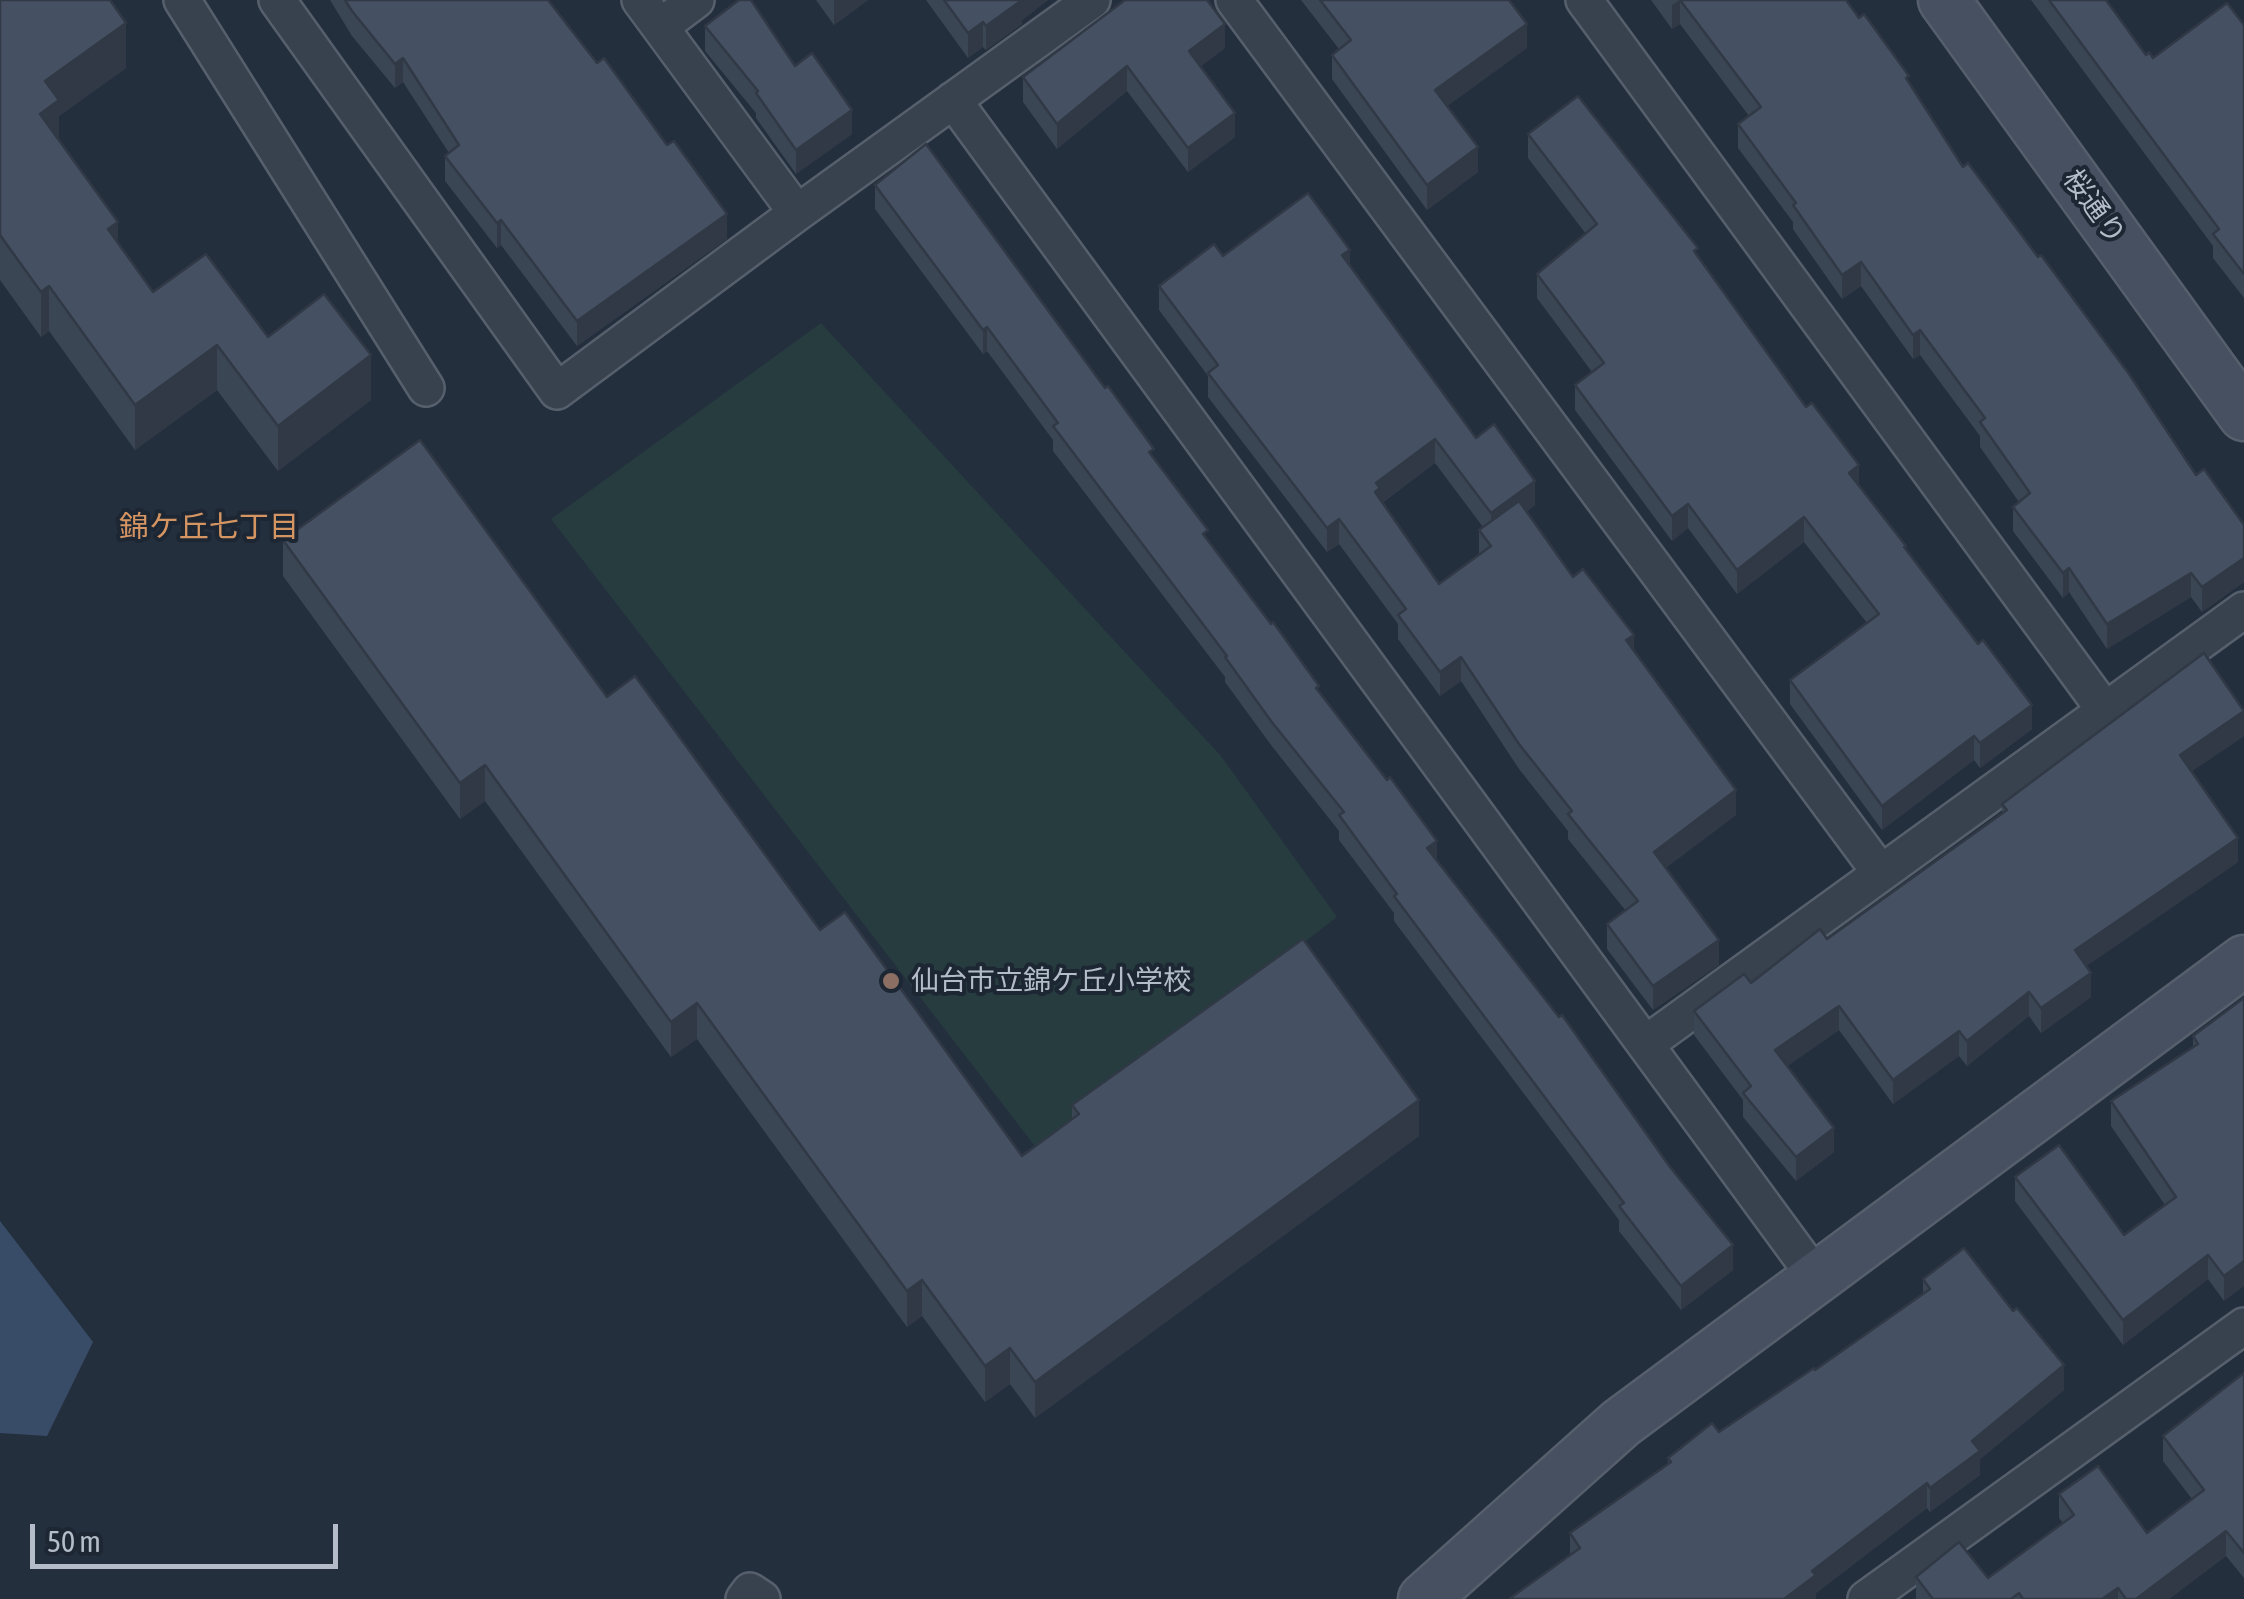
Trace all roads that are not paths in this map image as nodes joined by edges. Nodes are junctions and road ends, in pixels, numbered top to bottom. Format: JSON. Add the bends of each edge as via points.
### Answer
{"nodes":[{"id":1,"x":182,"y":0,"type":"edge"},
{"id":2,"x":277,"y":0,"type":"edge"},
{"id":3,"x":696,"y":0,"type":"edge"},
{"id":4,"x":1092,"y":0,"type":"edge"},
{"id":5,"x":1234,"y":0,"type":"edge"},
{"id":6,"x":1584,"y":0,"type":"edge"},
{"id":7,"x":1944,"y":0,"type":"edge"},
{"id":8,"x":650,"y":14,"type":"edge"},
{"id":9,"x":954,"y":100,"type":"junction"},
{"id":10,"x":797,"y":213,"type":"junction"},
{"id":11,"x":426,"y":388,"type":"dead end"},
{"id":12,"x":2244,"y":415,"type":"edge"},
{"id":13,"x":2244,"y":610,"type":"edge"},
{"id":14,"x":2104,"y":709,"type":"junction"},
{"id":15,"x":1880,"y":872,"type":"junction"},
{"id":16,"x":2244,"y":961,"type":"edge"},
{"id":17,"x":1647,"y":1043,"type":"junction"},
{"id":18,"x":1815,"y":1276,"type":"junction"},
{"id":19,"x":2244,"y":1326,"type":"edge"},
{"id":20,"x":744,"y":1599,"type":"edge"},
{"id":21,"x":762,"y":1599,"type":"edge"},
{"id":22,"x":1424,"y":1599,"type":"edge"},
{"id":23,"x":1866,"y":1599,"type":"edge"}],
"edges":[{"from":1,"to":11,"type":"street"},
{"from":2,"to":10,"type":"street","via":[[557,391]]},
{"from":3,"to":8,"type":"street"},
{"from":4,"to":9,"type":"street"},
{"from":5,"to":15,"type":"street"},
{"from":6,"to":14,"type":"street"},
{"from":7,"to":12,"type":"street","name":"桜通り"},
{"from":8,"to":10,"type":"street"},
{"from":9,"to":10,"type":"street"},
{"from":9,"to":17,"type":"street"},
{"from":13,"to":14,"type":"street"},
{"from":14,"to":15,"type":"street"},
{"from":15,"to":17,"type":"street"},
{"from":16,"to":18,"type":"street"},
{"from":17,"to":18,"type":"street"},
{"from":18,"to":22,"type":"street","via":[[1602,1438]]},
{"from":19,"to":23,"type":"street"},
{"from":20,"to":21,"type":"street","via":[[750,1590]]}]}
